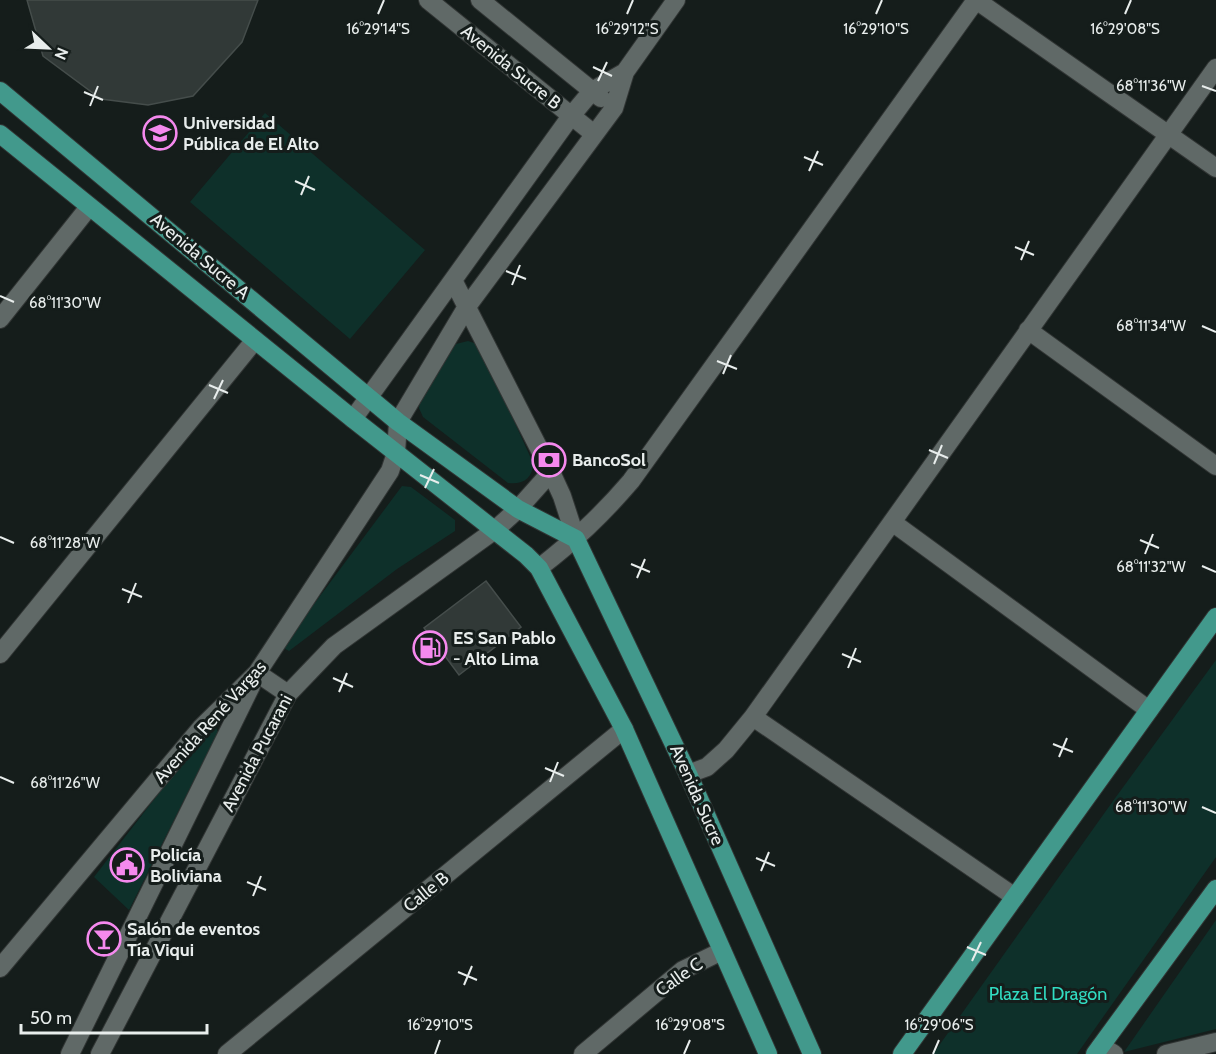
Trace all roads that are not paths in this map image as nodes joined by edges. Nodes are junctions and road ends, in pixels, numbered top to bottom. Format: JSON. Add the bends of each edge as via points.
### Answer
{"nodes":[{"id":1,"x":428,"y":0,"type":"edge"},
{"id":2,"x":480,"y":0,"type":"edge"},
{"id":3,"x":676,"y":0,"type":"edge"},
{"id":4,"x":1216,"y":68,"type":"edge"},
{"id":5,"x":625,"y":72,"type":"junction"},
{"id":6,"x":0,"y":91,"type":"edge"},
{"id":7,"x":592,"y":91,"type":"junction"},
{"id":8,"x":614,"y":108,"type":"junction"},
{"id":9,"x":571,"y":116,"type":"junction"},
{"id":10,"x":0,"y":134,"type":"edge"},
{"id":11,"x":594,"y":134,"type":"junction"},
{"id":12,"x":1168,"y":135,"type":"junction"},
{"id":13,"x":1216,"y":168,"type":"edge"},
{"id":14,"x":89,"y":207,"type":"junction"},
{"id":15,"x":453,"y":280,"type":"junction"},
{"id":16,"x":466,"y":308,"type":"junction"},
{"id":17,"x":0,"y":319,"type":"edge"},
{"id":18,"x":1028,"y":330,"type":"junction"},
{"id":19,"x":255,"y":340,"type":"junction"},
{"id":20,"x":370,"y":397,"type":"junction"},
{"id":21,"x":353,"y":419,"type":"junction"},
{"id":22,"x":398,"y":422,"type":"junction"},
{"id":23,"x":396,"y":453,"type":"junction"},
{"id":24,"x":1216,"y":466,"type":"edge"},
{"id":25,"x":551,"y":472,"type":"junction"},
{"id":26,"x":518,"y":509,"type":"junction"},
{"id":27,"x":892,"y":522,"type":"junction"},
{"id":28,"x":495,"y":530,"type":"junction"},
{"id":29,"x":576,"y":539,"type":"junction"},
{"id":30,"x":539,"y":568,"type":"junction"},
{"id":31,"x":1216,"y":618,"type":"edge"},
{"id":32,"x":0,"y":654,"type":"edge"},
{"id":33,"x":257,"y":673,"type":"junction"},
{"id":34,"x":288,"y":694,"type":"junction"},
{"id":35,"x":1149,"y":710,"type":"junction"},
{"id":36,"x":753,"y":717,"type":"junction"},
{"id":37,"x":624,"y":729,"type":"junction"},
{"id":38,"x":688,"y":774,"type":"junction"},
{"id":39,"x":1216,"y":889,"type":"edge"},
{"id":40,"x":1015,"y":897,"type":"junction"},
{"id":41,"x":722,"y":951,"type":"junction"},
{"id":42,"x":0,"y":968,"type":"edge"},
{"id":43,"x":1216,"y":1042,"type":"edge"},
{"id":44,"x":1104,"y":1051,"type":"edge"},
{"id":45,"x":70,"y":1054,"type":"edge"},
{"id":46,"x":100,"y":1054,"type":"edge"},
{"id":47,"x":227,"y":1054,"type":"edge"},
{"id":48,"x":583,"y":1054,"type":"edge"},
{"id":49,"x":768,"y":1054,"type":"edge"},
{"id":50,"x":812,"y":1054,"type":"edge"},
{"id":51,"x":902,"y":1054,"type":"edge"},
{"id":52,"x":1166,"y":1054,"type":"edge"}],
"edges":[{"from":1,"to":9,"type":"street","name":"Avenida Sucre B"},
{"from":2,"to":7,"type":"street","name":"Avenida Sucre B"},
{"from":3,"to":5,"type":"street"},
{"from":4,"to":12,"type":"street"},
{"from":5,"to":7,"type":"street"},
{"from":5,"to":8,"type":"street"},
{"from":6,"to":20,"type":"main road","name":"Avenida Sucre A"},
{"from":7,"to":8,"type":"street","name":"Avenida Sucre B"},
{"from":7,"to":9,"type":"street"},
{"from":8,"to":11,"type":"street"},
{"from":9,"to":11,"type":"street","name":"Avenida Sucre B"},
{"from":9,"to":15,"type":"street"},
{"from":10,"to":14,"type":"main road","name":"Avenida Sucre A"},
{"from":11,"to":16,"type":"street"},
{"from":12,"to":13,"type":"street"},
{"from":12,"to":18,"type":"street"},
{"from":12,"to":29,"type":"street","via":[[976,0],[631,481]]},
{"from":14,"to":17,"type":"street"},
{"from":14,"to":19,"type":"main road","name":"Avenida Sucre A"},
{"from":15,"to":16,"type":"street"},
{"from":15,"to":20,"type":"street"},
{"from":16,"to":22,"type":"street"},
{"from":16,"to":25,"type":"street"},
{"from":18,"to":24,"type":"street"},
{"from":18,"to":27,"type":"street"},
{"from":19,"to":21,"type":"main road","name":"Avenida Sucre A"},
{"from":19,"to":32,"type":"street"},
{"from":20,"to":21,"type":"street"},
{"from":20,"to":22,"type":"main road","name":"Avenida Sucre A"},
{"from":21,"to":23,"type":"main road","name":"Avenida Sucre A"},
{"from":22,"to":23,"type":"street","name":"Avenida René Vargas"},
{"from":22,"to":26,"type":"main road","name":"Avenida Sucre A"},
{"from":23,"to":28,"type":"main road","name":"Avenida Sucre A"},
{"from":23,"to":33,"type":"street","name":"Avenida René Vargas","via":[[390,471]]},
{"from":25,"to":26,"type":"street","name":"Avenida Pucarani"},
{"from":25,"to":29,"type":"street"},
{"from":26,"to":28,"type":"street","name":"Avenida Pucarani"},
{"from":26,"to":29,"type":"main road","name":"Avenida Sucre A"},
{"from":27,"to":35,"type":"street"},
{"from":27,"to":36,"type":"street"},
{"from":28,"to":30,"type":"main road","name":"Avenida Sucre A"},
{"from":28,"to":34,"type":"street","name":"Avenida Pucarani","via":[[333,646]]},
{"from":29,"to":30,"type":"street"},
{"from":29,"to":38,"type":"main road","name":"Avenida Sucre"},
{"from":30,"to":37,"type":"main road"},
{"from":31,"to":35,"type":"main road"},
{"from":33,"to":34,"type":"street"},
{"from":33,"to":42,"type":"street","name":"Avenida René Vargas","via":[[201,728]]},
{"from":33,"to":45,"type":"street","name":"Avenida Pucarani"},
{"from":34,"to":46,"type":"street","name":"Avenida Pucarani"},
{"from":35,"to":40,"type":"main road"},
{"from":36,"to":38,"type":"street","via":[[707,767]]},
{"from":36,"to":40,"type":"street"},
{"from":37,"to":41,"type":"main road"},
{"from":37,"to":47,"type":"street","name":"Calle B"},
{"from":38,"to":50,"type":"main road","name":"Avenida Sucre"},
{"from":39,"to":44,"type":"main road"},
{"from":40,"to":51,"type":"main road"},
{"from":41,"to":48,"type":"street","name":"Calle C","via":[[683,970]]},
{"from":41,"to":49,"type":"main road"},
{"from":43,"to":52,"type":"street"}]}
